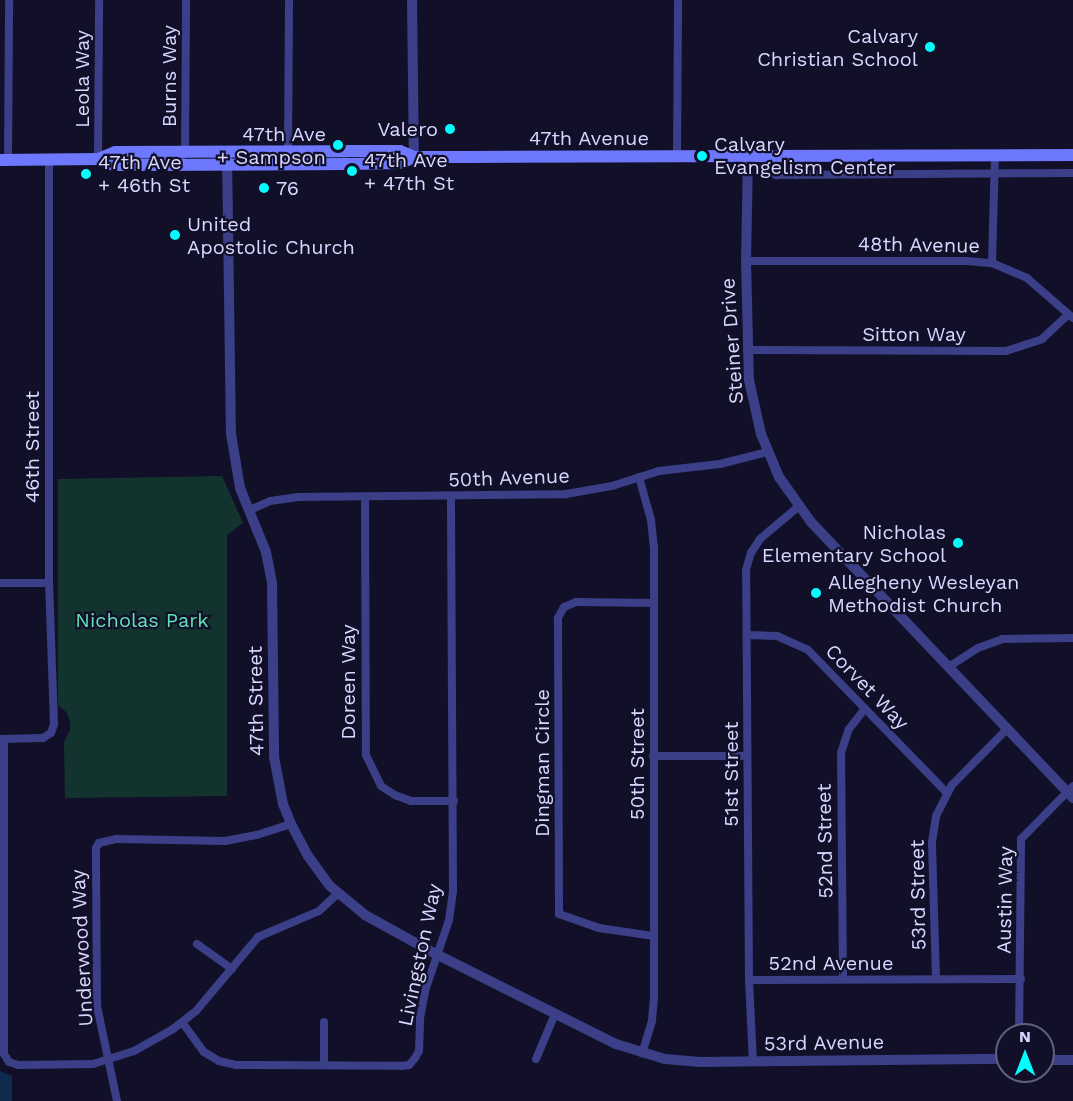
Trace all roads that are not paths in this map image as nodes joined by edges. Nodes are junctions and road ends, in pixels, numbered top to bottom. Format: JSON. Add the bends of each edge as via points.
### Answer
{"nodes":[{"id":1,"x":9,"y":0,"type":"edge"},
{"id":2,"x":99,"y":0,"type":"edge"},
{"id":3,"x":186,"y":0,"type":"edge"},
{"id":4,"x":289,"y":0,"type":"edge"},
{"id":5,"x":412,"y":0,"type":"edge"},
{"id":6,"x":678,"y":0,"type":"edge"},
{"id":7,"x":288,"y":151,"type":"junction"},
{"id":8,"x":185,"y":152,"type":"junction"},
{"id":9,"x":994,"y":155,"type":"junction"},
{"id":10,"x":1073,"y":155,"type":"edge"},
{"id":11,"x":414,"y":157,"type":"junction"},
{"id":12,"x":677,"y":157,"type":"junction"},
{"id":13,"x":748,"y":157,"type":"junction"},
{"id":14,"x":763,"y":157,"type":"junction"},
{"id":15,"x":227,"y":158,"type":"junction"},
{"id":16,"x":98,"y":159,"type":"junction"},
{"id":17,"x":4,"y":160,"type":"edge"},
{"id":18,"x":50,"y":160,"type":"junction"},
{"id":19,"x":114,"y":165,"type":"junction"},
{"id":20,"x":995,"y":173,"type":"junction"},
{"id":21,"x":1073,"y":173,"type":"edge"},
{"id":22,"x":746,"y":261,"type":"junction"},
{"id":23,"x":992,"y":263,"type":"junction"},
{"id":24,"x":1071,"y":316,"type":"edge"},
{"id":25,"x":747,"y":350,"type":"junction"},
{"id":26,"x":766,"y":452,"type":"junction"},
{"id":27,"x":639,"y":477,"type":"junction"},
{"id":28,"x":452,"y":496,"type":"junction"},
{"id":29,"x":365,"y":497,"type":"junction"},
{"id":30,"x":799,"y":506,"type":"junction"},
{"id":31,"x":250,"y":510,"type":"junction"},
{"id":32,"x":0,"y":583,"type":"edge"},
{"id":33,"x":49,"y":583,"type":"junction"},
{"id":34,"x":654,"y":603,"type":"junction"},
{"id":35,"x":748,"y":635,"type":"junction"},
{"id":36,"x":1073,"y":638,"type":"edge"},
{"id":37,"x":950,"y":666,"type":"junction"},
{"id":38,"x":864,"y":710,"type":"junction"},
{"id":39,"x":1007,"y":729,"type":"junction"},
{"id":40,"x":2,"y":739,"type":"edge"},
{"id":41,"x":652,"y":756,"type":"junction"},
{"id":42,"x":747,"y":756,"type":"junction"},
{"id":43,"x":1071,"y":792,"type":"edge"},
{"id":44,"x":947,"y":793,"type":"junction"},
{"id":45,"x":454,"y":801,"type":"junction"},
{"id":46,"x":291,"y":824,"type":"junction"},
{"id":47,"x":337,"y":894,"type":"junction"},
{"id":48,"x":654,"y":936,"type":"junction"},
{"id":49,"x":196,"y":944,"type":"dead end"},
{"id":50,"x":436,"y":954,"type":"junction"},
{"id":51,"x":232,"y":969,"type":"junction"},
{"id":52,"x":936,"y":979,"type":"junction"},
{"id":53,"x":1021,"y":979,"type":"junction"},
{"id":54,"x":749,"y":980,"type":"junction"},
{"id":55,"x":843,"y":980,"type":"junction"},
{"id":56,"x":555,"y":1014,"type":"junction"},
{"id":57,"x":182,"y":1022,"type":"junction"},
{"id":58,"x":324,"y":1022,"type":"dead end"},
{"id":59,"x":1019,"y":1023,"type":"edge"},
{"id":60,"x":642,"y":1053,"type":"junction"},
{"id":61,"x":536,"y":1059,"type":"dead end"},
{"id":62,"x":995,"y":1059,"type":"edge"},
{"id":63,"x":1055,"y":1060,"type":"edge"},
{"id":64,"x":1073,"y":1060,"type":"edge"},
{"id":65,"x":108,"y":1061,"type":"junction"},
{"id":66,"x":753,"y":1062,"type":"junction"},
{"id":67,"x":324,"y":1065,"type":"junction"},
{"id":68,"x":117,"y":1101,"type":"edge"}],
"edges":[{"from":1,"to":17,"type":"street"},
{"from":2,"to":16,"type":"street","name":"Leola Way"},
{"from":3,"to":8,"type":"street","name":"Burns Way"},
{"from":4,"to":7,"type":"street"},
{"from":5,"to":11,"type":"street"},
{"from":6,"to":12,"type":"street"},
{"from":7,"to":11,"type":"main road","name":"47th Avenue","via":[[400,151]]},
{"from":7,"to":15,"type":"main road","name":"47th Avenue"},
{"from":8,"to":15,"type":"main road","name":"47th Avenue"},
{"from":8,"to":16,"type":"main road","name":"47th Avenue","via":[[115,152]]},
{"from":8,"to":19,"type":"street","via":[[178,158],[132,159]]},
{"from":9,"to":10,"type":"main road","name":"47th Avenue"},
{"from":9,"to":14,"type":"main road","name":"47th Avenue"},
{"from":9,"to":20,"type":"street"},
{"from":11,"to":12,"type":"main road","name":"47th Avenue"},
{"from":11,"to":15,"type":"main road","name":"47th Avenue","via":[[401,163]]},
{"from":12,"to":13,"type":"main road","name":"47th Avenue"},
{"from":13,"to":14,"type":"main road","name":"47th Avenue"},
{"from":13,"to":22,"type":"street","name":"Steiner Drive"},
{"from":14,"to":20,"type":"street","via":[[776,175]]},
{"from":15,"to":19,"type":"main road","name":"47th Avenue"},
{"from":15,"to":31,"type":"street","name":"47th Street","via":[[231,434],[236,469]]},
{"from":16,"to":18,"type":"main road","name":"47th Avenue"},
{"from":16,"to":19,"type":"main road","name":"47th Avenue"},
{"from":17,"to":18,"type":"main road","name":"47th Avenue"},
{"from":18,"to":33,"type":"street","name":"46th Street"},
{"from":20,"to":21,"type":"street"},
{"from":20,"to":23,"type":"street"},
{"from":22,"to":23,"type":"street","name":"48th Avenue"},
{"from":22,"to":25,"type":"street","name":"Steiner Drive"},
{"from":23,"to":24,"type":"street","name":"48th Avenue","via":[[1027,278]]},
{"from":24,"to":25,"type":"street","name":"Sitton Way","via":[[1042,339],[1006,351]]},
{"from":25,"to":26,"type":"street","name":"Steiner Drive","via":[[752,398]]},
{"from":26,"to":27,"type":"street","name":"50th Avenue"},
{"from":26,"to":30,"type":"street","name":"Steiner Drive"},
{"from":27,"to":28,"type":"street","name":"50th Avenue","via":[[566,494]]},
{"from":27,"to":34,"type":"street","name":"50th Street","via":[[652,529]]},
{"from":28,"to":29,"type":"street","name":"50th Avenue"},
{"from":28,"to":45,"type":"street","name":"Livingston Way"},
{"from":29,"to":31,"type":"street","name":"50th Avenue","via":[[285,498]]},
{"from":29,"to":45,"type":"street","name":"Doreen Way","via":[[366,755],[381,786],[395,795],[411,801]]},
{"from":30,"to":35,"type":"street","name":"51st Street","via":[[766,532],[751,554],[746,578]]},
{"from":30,"to":37,"type":"street","name":"Steiner Drive"},
{"from":31,"to":46,"type":"street","name":"47th Street","via":[[266,552],[272,583],[274,758]]},
{"from":32,"to":33,"type":"street"},
{"from":33,"to":40,"type":"street","name":"46th Street","via":[[54,724],[51,734],[43,738]]},
{"from":34,"to":41,"type":"street","name":"50th Street"},
{"from":34,"to":48,"type":"street","name":"Dingman Circle","via":[[576,602],[564,607],[558,618],[559,914],[599,928]]},
{"from":35,"to":38,"type":"street","name":"Corvet Way","via":[[777,636],[808,650]]},
{"from":35,"to":42,"type":"street","name":"51st Street"},
{"from":36,"to":37,"type":"street","via":[[1003,639],[978,648]]},
{"from":37,"to":39,"type":"street","name":"Steiner Drive"},
{"from":38,"to":44,"type":"street","name":"Corvet Way"},
{"from":38,"to":55,"type":"street","name":"52nd Street","via":[[849,729],[841,753]]},
{"from":39,"to":43,"type":"street","name":"Steiner Drive"},
{"from":39,"to":44,"type":"street","name":"53rd Street"},
{"from":40,"to":65,"type":"street","via":[[4,1054],[9,1062],[18,1065]]},
{"from":41,"to":42,"type":"street"},
{"from":41,"to":48,"type":"street","name":"50th Street"},
{"from":42,"to":54,"type":"street","name":"51st Street"},
{"from":43,"to":53,"type":"street","name":"Austin Way","via":[[1021,838]]},
{"from":44,"to":52,"type":"street","name":"53rd Street","via":[[936,816],[932,842]]},
{"from":45,"to":50,"type":"street","name":"Livingston Way","via":[[452,901]]},
{"from":46,"to":47,"type":"street","name":"47th Street","via":[[308,856]]},
{"from":46,"to":65,"type":"street","name":"Underwood Way","via":[[225,841],[117,839],[99,843],[94,859],[96,986]]},
{"from":47,"to":50,"type":"street","name":"47th Street","via":[[365,915]]},
{"from":47,"to":51,"type":"street","via":[[319,911],[258,937]]},
{"from":48,"to":60,"type":"street","name":"50th Street","via":[[653,1007]]},
{"from":49,"to":51,"type":"street"},
{"from":50,"to":56,"type":"street","name":"47th Street"},
{"from":50,"to":67,"type":"street","name":"Livingston Way","via":[[420,1018],[419,1051],[409,1065]]},
{"from":51,"to":57,"type":"street"},
{"from":52,"to":53,"type":"street","name":"52nd Avenue"},
{"from":52,"to":55,"type":"street","name":"52nd Avenue"},
{"from":53,"to":59,"type":"street","name":"Austin Way"},
{"from":54,"to":55,"type":"street","name":"52nd Avenue"},
{"from":54,"to":66,"type":"street","name":"51st Street"},
{"from":56,"to":60,"type":"street","name":"47th Street"},
{"from":56,"to":61,"type":"street"},
{"from":57,"to":65,"type":"street","via":[[148,1045]]},
{"from":57,"to":67,"type":"street","name":"Livingston Way","via":[[204,1052],[228,1064]]},
{"from":58,"to":67,"type":"street"},
{"from":60,"to":66,"type":"street","name":"53rd Avenue","via":[[688,1062]]},
{"from":62,"to":66,"type":"street","name":"53rd Avenue"},
{"from":63,"to":64,"type":"street"},
{"from":65,"to":68,"type":"street","name":"Underwood Way"}]}
